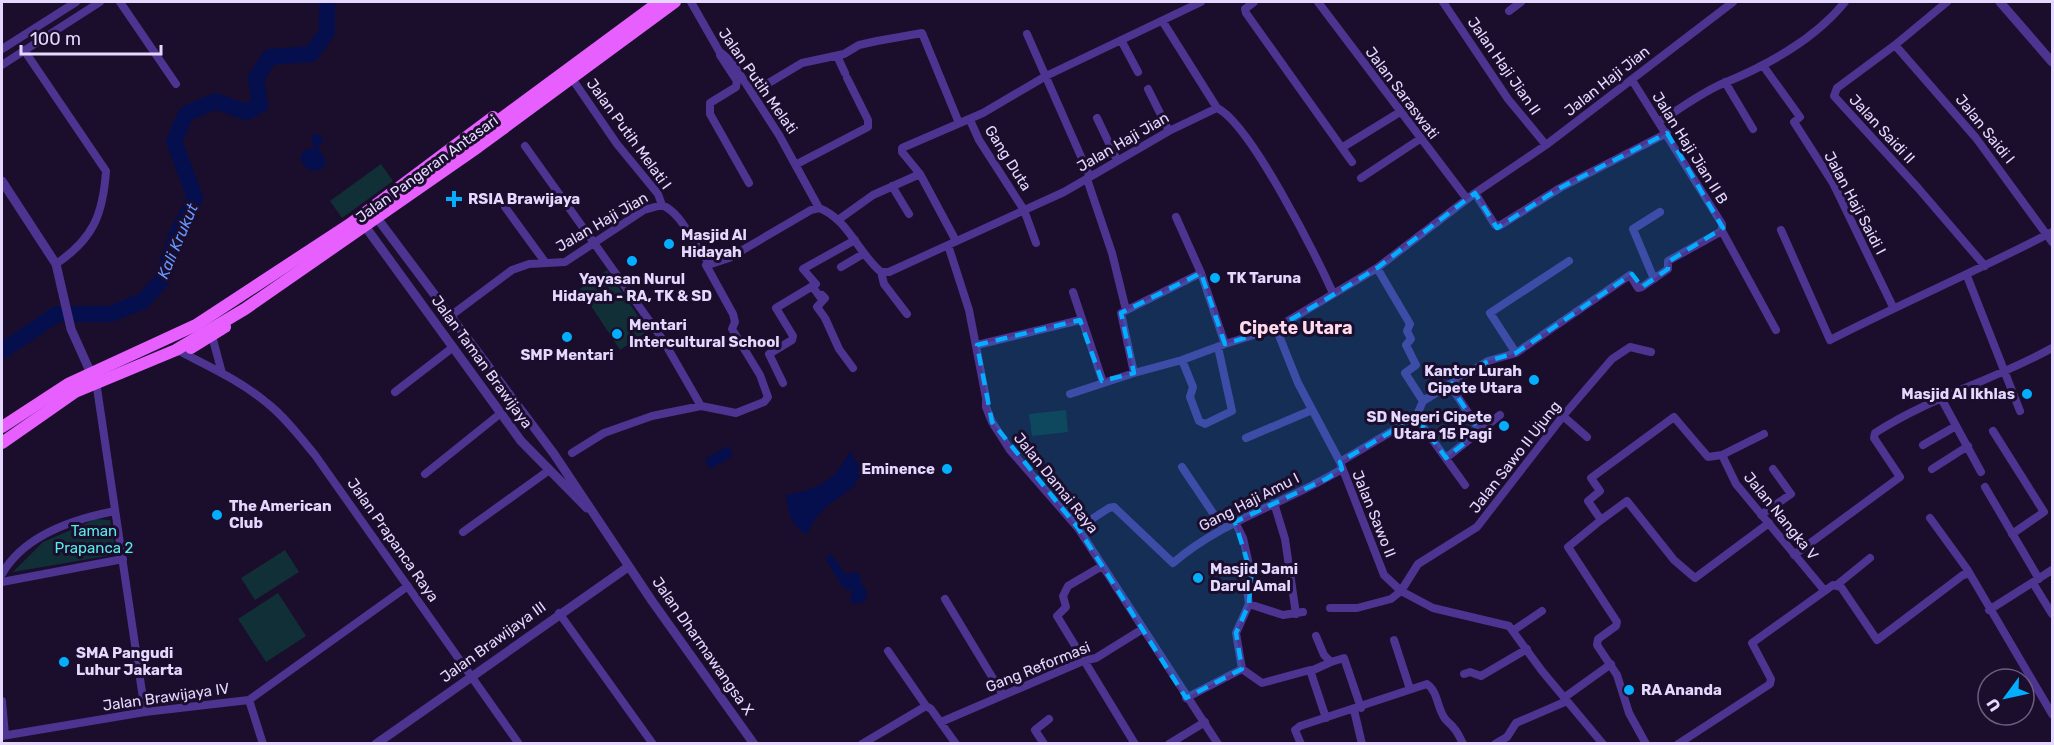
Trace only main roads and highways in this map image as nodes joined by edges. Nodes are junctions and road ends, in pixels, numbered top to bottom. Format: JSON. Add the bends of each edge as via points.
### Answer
{"nodes":[{"id":1,"x":652,"y":2,"type":"edge"},
{"id":2,"x":659,"y":2,"type":"edge"},
{"id":3,"x":675,"y":2,"type":"edge"},
{"id":4,"x":682,"y":2,"type":"edge"},
{"id":5,"x":2,"y":427,"type":"edge"},
{"id":6,"x":2,"y":436,"type":"edge"},
{"id":7,"x":2,"y":443,"type":"edge"},
{"id":8,"x":2,"y":450,"type":"edge"}],
"edges":[{"from":1,"to":5,"type":"main road","name":"Jalan Pangeran Antasari","via":[[359,217],[196,325],[68,384]]},
{"from":2,"to":6,"type":"main road","bridge":true,"via":[[364,220],[242,304],[171,345],[83,383]]},
{"from":3,"to":7,"type":"main road","bridge":true,"via":[[488,140],[245,309],[176,350],[75,392]]},
{"from":4,"to":8,"type":"main road","name":"Jalan Pangeran Antasari","via":[[368,230],[212,336],[76,398]]}]}
